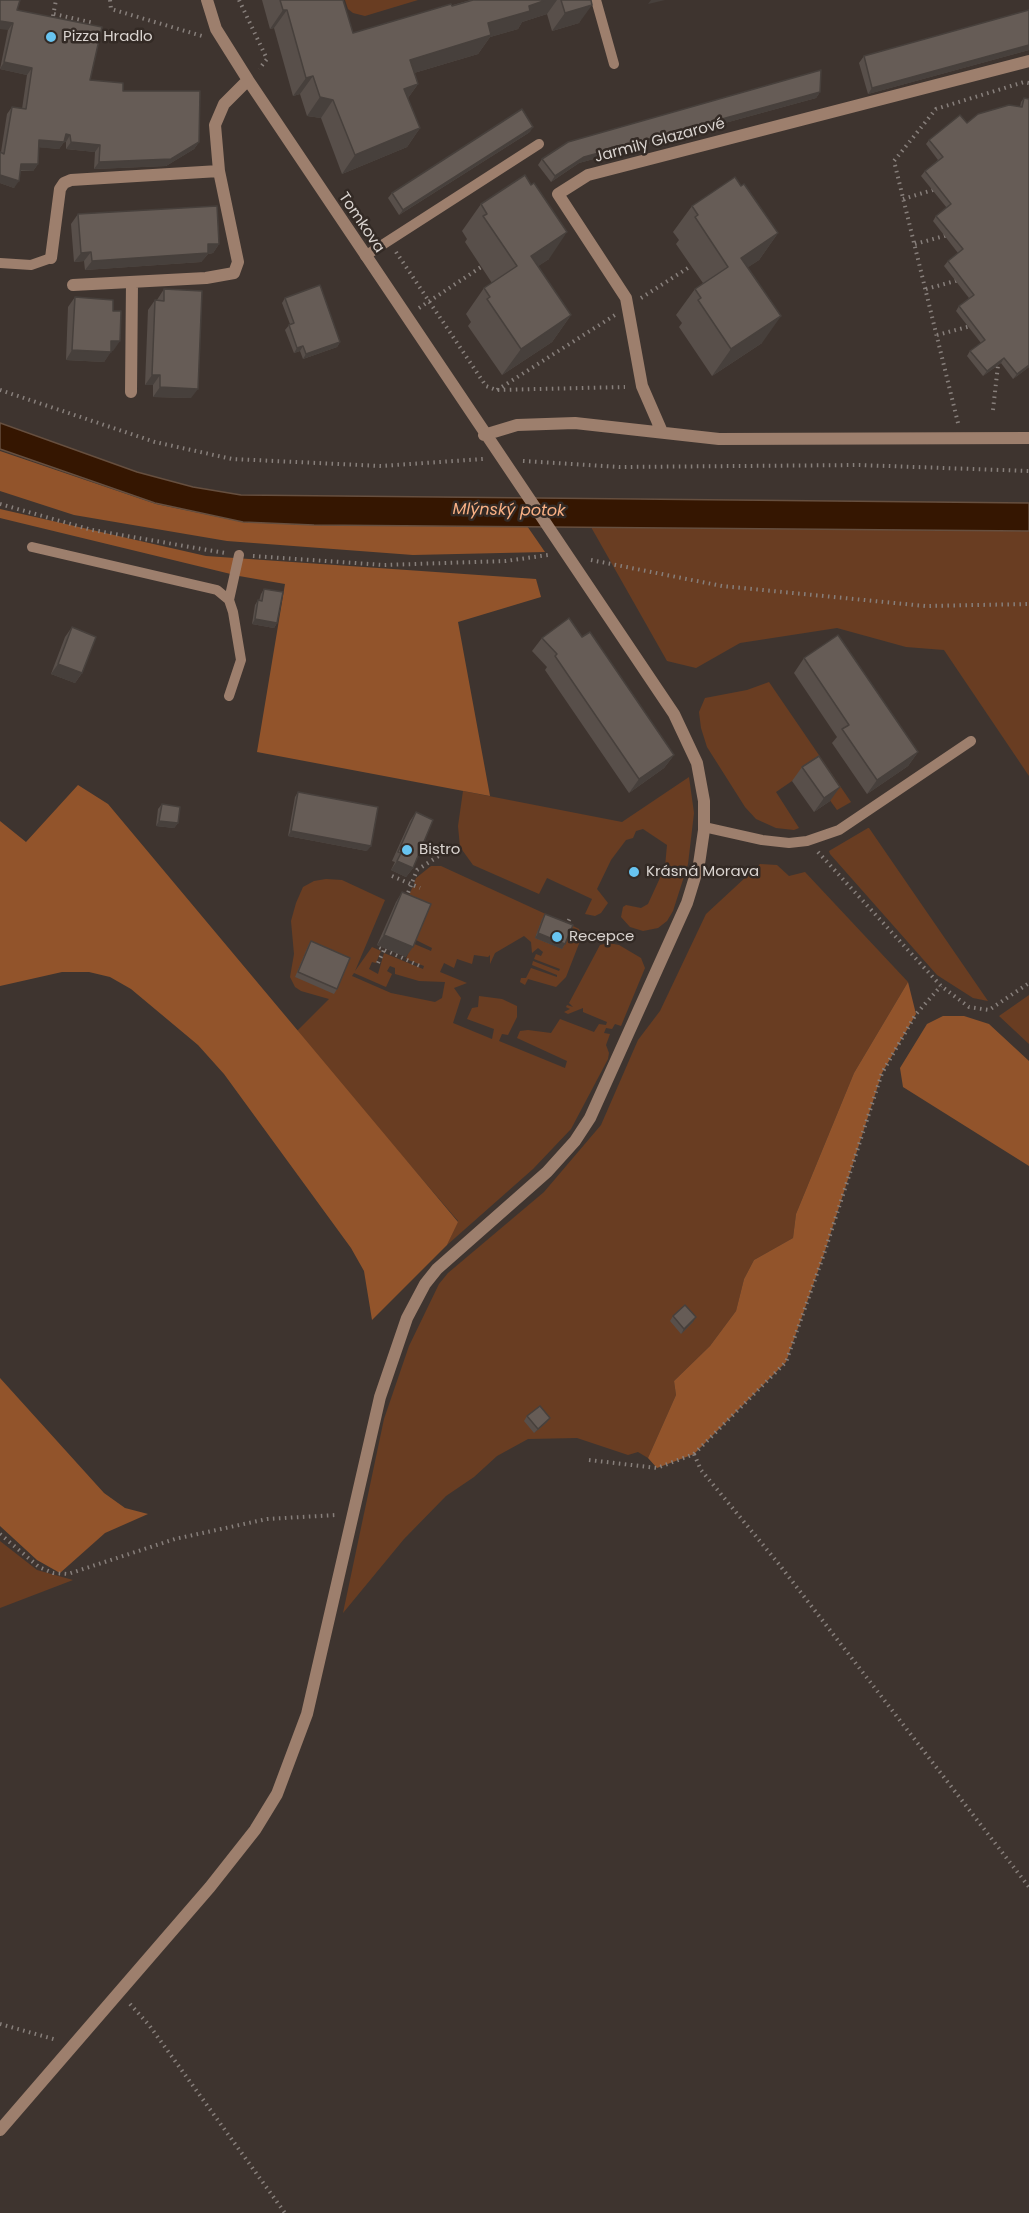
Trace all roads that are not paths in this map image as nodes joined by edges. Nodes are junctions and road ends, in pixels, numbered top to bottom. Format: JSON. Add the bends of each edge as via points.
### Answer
{"nodes":[{"id":1,"x":207,"y":0,"type":"edge"},
{"id":2,"x":596,"y":0,"type":"edge"},
{"id":3,"x":1029,"y":61,"type":"edge"},
{"id":4,"x":614,"y":64,"type":"dead end"},
{"id":5,"x":252,"y":76,"type":"junction"},
{"id":6,"x":539,"y":144,"type":"dead end"},
{"id":7,"x":219,"y":171,"type":"junction"},
{"id":8,"x":365,"y":256,"type":"junction"},
{"id":9,"x":51,"y":258,"type":"joint"},
{"id":10,"x":0,"y":263,"type":"edge"},
{"id":11,"x":132,"y":282,"type":"junction"},
{"id":12,"x":73,"y":285,"type":"dead end"},
{"id":13,"x":131,"y":392,"type":"dead end"},
{"id":14,"x":662,"y":432,"type":"junction"},
{"id":15,"x":484,"y":435,"type":"junction"},
{"id":16,"x":1029,"y":438,"type":"edge"},
{"id":17,"x":32,"y":547,"type":"dead end"},
{"id":18,"x":239,"y":555,"type":"road end"},
{"id":19,"x":229,"y":600,"type":"junction"},
{"id":20,"x":229,"y":696,"type":"dead end"},
{"id":21,"x":971,"y":741,"type":"dead end"},
{"id":22,"x":704,"y":827,"type":"junction"},
{"id":23,"x":0,"y":2130,"type":"edge"}],
"edges":[{"from":1,"to":5,"type":"street","name":"Tomkova","via":[[216,29]]},
{"from":2,"to":4,"type":"lane"},
{"from":3,"to":14,"type":"street","name":"Jarmily Glazarové","via":[[588,175],[558,194],[626,298],[642,386]]},
{"from":5,"to":7,"type":"street","via":[[229,97],[216,118],[214,136]]},
{"from":5,"to":8,"type":"street","name":"Tomkova"},
{"from":6,"to":8,"type":"lane"},
{"from":7,"to":9,"type":"street","via":[[63,183]]},
{"from":7,"to":11,"type":"street","via":[[238,262],[234,273]]},
{"from":8,"to":15,"type":"street","name":"Tomkova"},
{"from":9,"to":10,"type":"lane","via":[[31,265]]},
{"from":11,"to":12,"type":"street"},
{"from":11,"to":13,"type":"street"},
{"from":14,"to":15,"type":"street","via":[[534,423]]},
{"from":14,"to":16,"type":"street","via":[[720,439]]},
{"from":15,"to":22,"type":"street","name":"Tomkova","via":[[495,459],[515,479],[681,726],[697,764]]},
{"from":17,"to":19,"type":"lane","via":[[217,590]]},
{"from":18,"to":19,"type":"lane"},
{"from":19,"to":20,"type":"lane","via":[[241,660]]},
{"from":21,"to":22,"type":"lane","via":[[839,830],[807,841],[762,840]]},
{"from":22,"to":23,"type":"street","name":"Tomkova","via":[[699,864],[687,903],[590,1118],[547,1172],[437,1269],[413,1305],[386,1377],[310,1701],[298,1744],[277,1794],[234,1858]]}]}
